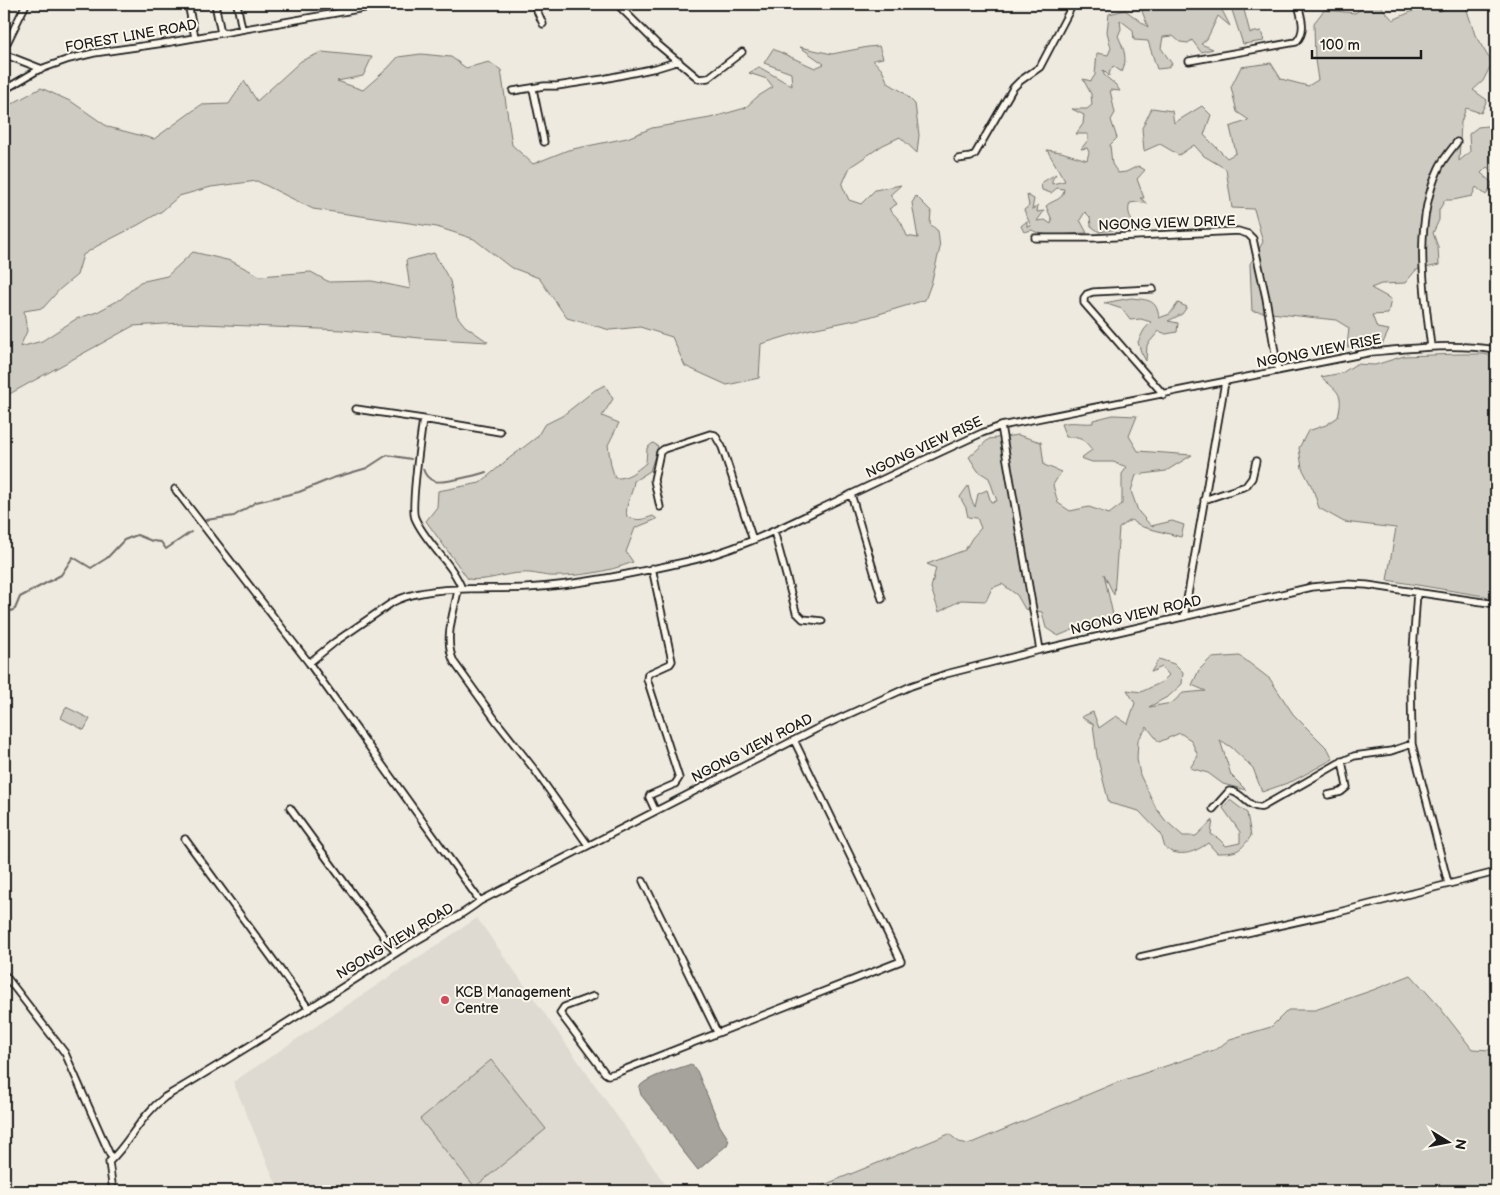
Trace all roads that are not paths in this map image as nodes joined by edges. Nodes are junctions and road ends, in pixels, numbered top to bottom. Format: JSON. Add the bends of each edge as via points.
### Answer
{"nodes":[{"id":1,"x":26,"y":4,"type":"edge"},
{"id":2,"x":188,"y":4,"type":"edge"},
{"id":3,"x":215,"y":4,"type":"edge"},
{"id":4,"x":237,"y":4,"type":"edge"},
{"id":5,"x":387,"y":4,"type":"edge"},
{"id":6,"x":534,"y":4,"type":"edge"},
{"id":7,"x":617,"y":4,"type":"edge"},
{"id":8,"x":1074,"y":4,"type":"edge"},
{"id":9,"x":1298,"y":4,"type":"edge"},
{"id":10,"x":543,"y":24,"type":"dead end"},
{"id":11,"x":242,"y":29,"type":"junction"},
{"id":12,"x":221,"y":33,"type":"junction"},
{"id":13,"x":195,"y":37,"type":"junction"},
{"id":14,"x":4,"y":49,"type":"edge"},
{"id":15,"x":742,"y":52,"type":"dead end"},
{"id":16,"x":679,"y":61,"type":"junction"},
{"id":17,"x":1189,"y":61,"type":"dead end"},
{"id":18,"x":42,"y":69,"type":"junction"},
{"id":19,"x":532,"y":89,"type":"junction"},
{"id":20,"x":4,"y":90,"type":"edge"},
{"id":21,"x":513,"y":91,"type":"dead end"},
{"id":22,"x":544,"y":142,"type":"dead end"},
{"id":23,"x":1457,"y":142,"type":"dead end"},
{"id":24,"x":958,"y":159,"type":"dead end"},
{"id":25,"x":1035,"y":238,"type":"dead end"},
{"id":26,"x":1153,"y":290,"type":"dead end"},
{"id":27,"x":1431,"y":347,"type":"junction"},
{"id":28,"x":1496,"y":350,"type":"edge"},
{"id":29,"x":1278,"y":372,"type":"junction"},
{"id":30,"x":1225,"y":382,"type":"junction"},
{"id":31,"x":1164,"y":395,"type":"junction"},
{"id":32,"x":356,"y":409,"type":"dead end"},
{"id":33,"x":423,"y":419,"type":"junction"},
{"id":34,"x":1001,"y":426,"type":"junction"},
{"id":35,"x":500,"y":432,"type":"dead end"},
{"id":36,"x":1256,"y":461,"type":"dead end"},
{"id":37,"x":175,"y":489,"type":"dead end"},
{"id":38,"x":851,"y":494,"type":"junction"},
{"id":39,"x":1204,"y":500,"type":"junction"},
{"id":40,"x":660,"y":507,"type":"dead end"},
{"id":41,"x":774,"y":531,"type":"junction"},
{"id":42,"x":753,"y":540,"type":"junction"},
{"id":43,"x":652,"y":568,"type":"junction"},
{"id":44,"x":460,"y":589,"type":"junction"},
{"id":45,"x":1417,"y":592,"type":"junction"},
{"id":46,"x":882,"y":599,"type":"dead end"},
{"id":47,"x":1496,"y":604,"type":"edge"},
{"id":48,"x":1184,"y":616,"type":"junction"},
{"id":49,"x":822,"y":621,"type":"dead end"},
{"id":50,"x":1040,"y":650,"type":"junction"},
{"id":51,"x":309,"y":663,"type":"junction"},
{"id":52,"x":794,"y":740,"type":"junction"},
{"id":53,"x":1412,"y":744,"type":"junction"},
{"id":54,"x":1342,"y":761,"type":"junction"},
{"id":55,"x":1328,"y":795,"type":"dead end"},
{"id":56,"x":290,"y":808,"type":"dead end"},
{"id":57,"x":1212,"y":809,"type":"dead end"},
{"id":58,"x":655,"y":810,"type":"junction"},
{"id":59,"x":185,"y":839,"type":"dead end"},
{"id":60,"x":588,"y":845,"type":"junction"},
{"id":61,"x":1496,"y":872,"type":"edge"},
{"id":62,"x":643,"y":881,"type":"dead end"},
{"id":63,"x":1448,"y":883,"type":"junction"},
{"id":64,"x":480,"y":901,"type":"junction"},
{"id":65,"x":396,"y":953,"type":"junction"},
{"id":66,"x":1140,"y":957,"type":"dead end"},
{"id":67,"x":4,"y":974,"type":"edge"},
{"id":68,"x":594,"y":996,"type":"dead end"},
{"id":69,"x":309,"y":1010,"type":"junction"},
{"id":70,"x":717,"y":1032,"type":"junction"},
{"id":71,"x":110,"y":1159,"type":"junction"},
{"id":72,"x":113,"y":1191,"type":"edge"}],
"edges":[{"from":1,"to":14,"type":"street"},
{"from":2,"to":13,"type":"street"},
{"from":3,"to":12,"type":"street"},
{"from":4,"to":11,"type":"street"},
{"from":5,"to":11,"type":"street","name":"FOREST LINE ROAD"},
{"from":6,"to":10,"type":"street"},
{"from":7,"to":16,"type":"street"},
{"from":8,"to":24,"type":"street","via":[[1040,67],[1013,88],[976,154]]},
{"from":9,"to":17,"type":"street","via":[[1303,32],[1296,42]]},
{"from":11,"to":12,"type":"street","name":"FOREST LINE ROAD"},
{"from":12,"to":13,"type":"street","name":"FOREST LINE ROAD"},
{"from":13,"to":18,"type":"street","name":"FOREST LINE ROAD","via":[[94,53]]},
{"from":14,"to":18,"type":"street","via":[[6,55]]},
{"from":15,"to":16,"type":"street","via":[[703,80]]},
{"from":16,"to":19,"type":"street","via":[[603,79]]},
{"from":18,"to":20,"type":"street","name":"FOREST LINE ROAD"},
{"from":19,"to":21,"type":"street"},
{"from":19,"to":22,"type":"street"},
{"from":23,"to":27,"type":"street","via":[[1440,166],[1425,221],[1422,268]]},
{"from":25,"to":29,"type":"street","name":"NGONG VIEW DRIVE","via":[[1238,231],[1248,234],[1253,239],[1260,264]]},
{"from":26,"to":31,"type":"street","via":[[1093,292],[1087,294],[1084,303]]},
{"from":27,"to":28,"type":"street","name":"NGONG VIEW RISE"},
{"from":27,"to":29,"type":"street","name":"NGONG VIEW RISE","via":[[1372,352]]},
{"from":29,"to":30,"type":"street","name":"NGONG VIEW RISE"},
{"from":30,"to":31,"type":"street","name":"NGONG VIEW RISE"},
{"from":30,"to":39,"type":"street"},
{"from":31,"to":34,"type":"street","name":"NGONG VIEW RISE"},
{"from":32,"to":33,"type":"street"},
{"from":33,"to":35,"type":"street"},
{"from":33,"to":44,"type":"street","via":[[414,514],[456,577]]},
{"from":34,"to":38,"type":"street","name":"NGONG VIEW RISE"},
{"from":34,"to":50,"type":"street"},
{"from":36,"to":39,"type":"street","via":[[1252,478],[1246,486]]},
{"from":37,"to":51,"type":"street"},
{"from":38,"to":41,"type":"street","name":"NGONG VIEW RISE"},
{"from":38,"to":46,"type":"street"},
{"from":39,"to":48,"type":"street"},
{"from":40,"to":42,"type":"street","via":[[654,480],[660,452],[715,435]]},
{"from":41,"to":42,"type":"street","name":"NGONG VIEW RISE"},
{"from":41,"to":49,"type":"street","via":[[796,612],[803,619]]},
{"from":42,"to":43,"type":"street","name":"NGONG VIEW RISE","via":[[719,554]]},
{"from":43,"to":44,"type":"street","name":"NGONG VIEW RISE","via":[[574,583],[527,588]]},
{"from":43,"to":58,"type":"street","via":[[672,661],[648,674],[647,679],[679,778],[675,784],[650,795]]},
{"from":44,"to":51,"type":"street","name":"NGONG VIEW RISE","via":[[402,597]]},
{"from":44,"to":60,"type":"street","via":[[448,640],[450,654]]},
{"from":45,"to":47,"type":"street","name":"NGONG VIEW ROAD"},
{"from":45,"to":48,"type":"street","name":"NGONG VIEW ROAD","via":[[1346,584],[1312,587]]},
{"from":45,"to":53,"type":"street","via":[[1411,680]]},
{"from":48,"to":50,"type":"street","name":"NGONG VIEW ROAD"},
{"from":50,"to":52,"type":"street","name":"NGONG VIEW ROAD","via":[[920,683]]},
{"from":51,"to":64,"type":"street"},
{"from":52,"to":58,"type":"street","name":"NGONG VIEW ROAD"},
{"from":52,"to":70,"type":"street","via":[[901,960]]},
{"from":53,"to":54,"type":"street"},
{"from":53,"to":63,"type":"street"},
{"from":54,"to":55,"type":"street","via":[[1347,787]]},
{"from":54,"to":57,"type":"street","via":[[1262,807],[1257,808],[1229,791]]},
{"from":56,"to":65,"type":"street"},
{"from":58,"to":60,"type":"street","name":"NGONG VIEW ROAD"},
{"from":59,"to":69,"type":"street"},
{"from":60,"to":64,"type":"street","name":"NGONG VIEW ROAD"},
{"from":61,"to":63,"type":"street"},
{"from":62,"to":70,"type":"street"},
{"from":63,"to":66,"type":"street","via":[[1335,913]]},
{"from":64,"to":65,"type":"street","name":"NGONG VIEW ROAD"},
{"from":65,"to":69,"type":"street","name":"NGONG VIEW ROAD"},
{"from":67,"to":71,"type":"street","via":[[65,1053]]},
{"from":68,"to":70,"type":"street","via":[[564,1007],[560,1013],[608,1075]]},
{"from":69,"to":71,"type":"street","name":"NGONG VIEW ROAD","via":[[164,1097],[142,1118]]},
{"from":71,"to":72,"type":"street"}]}
